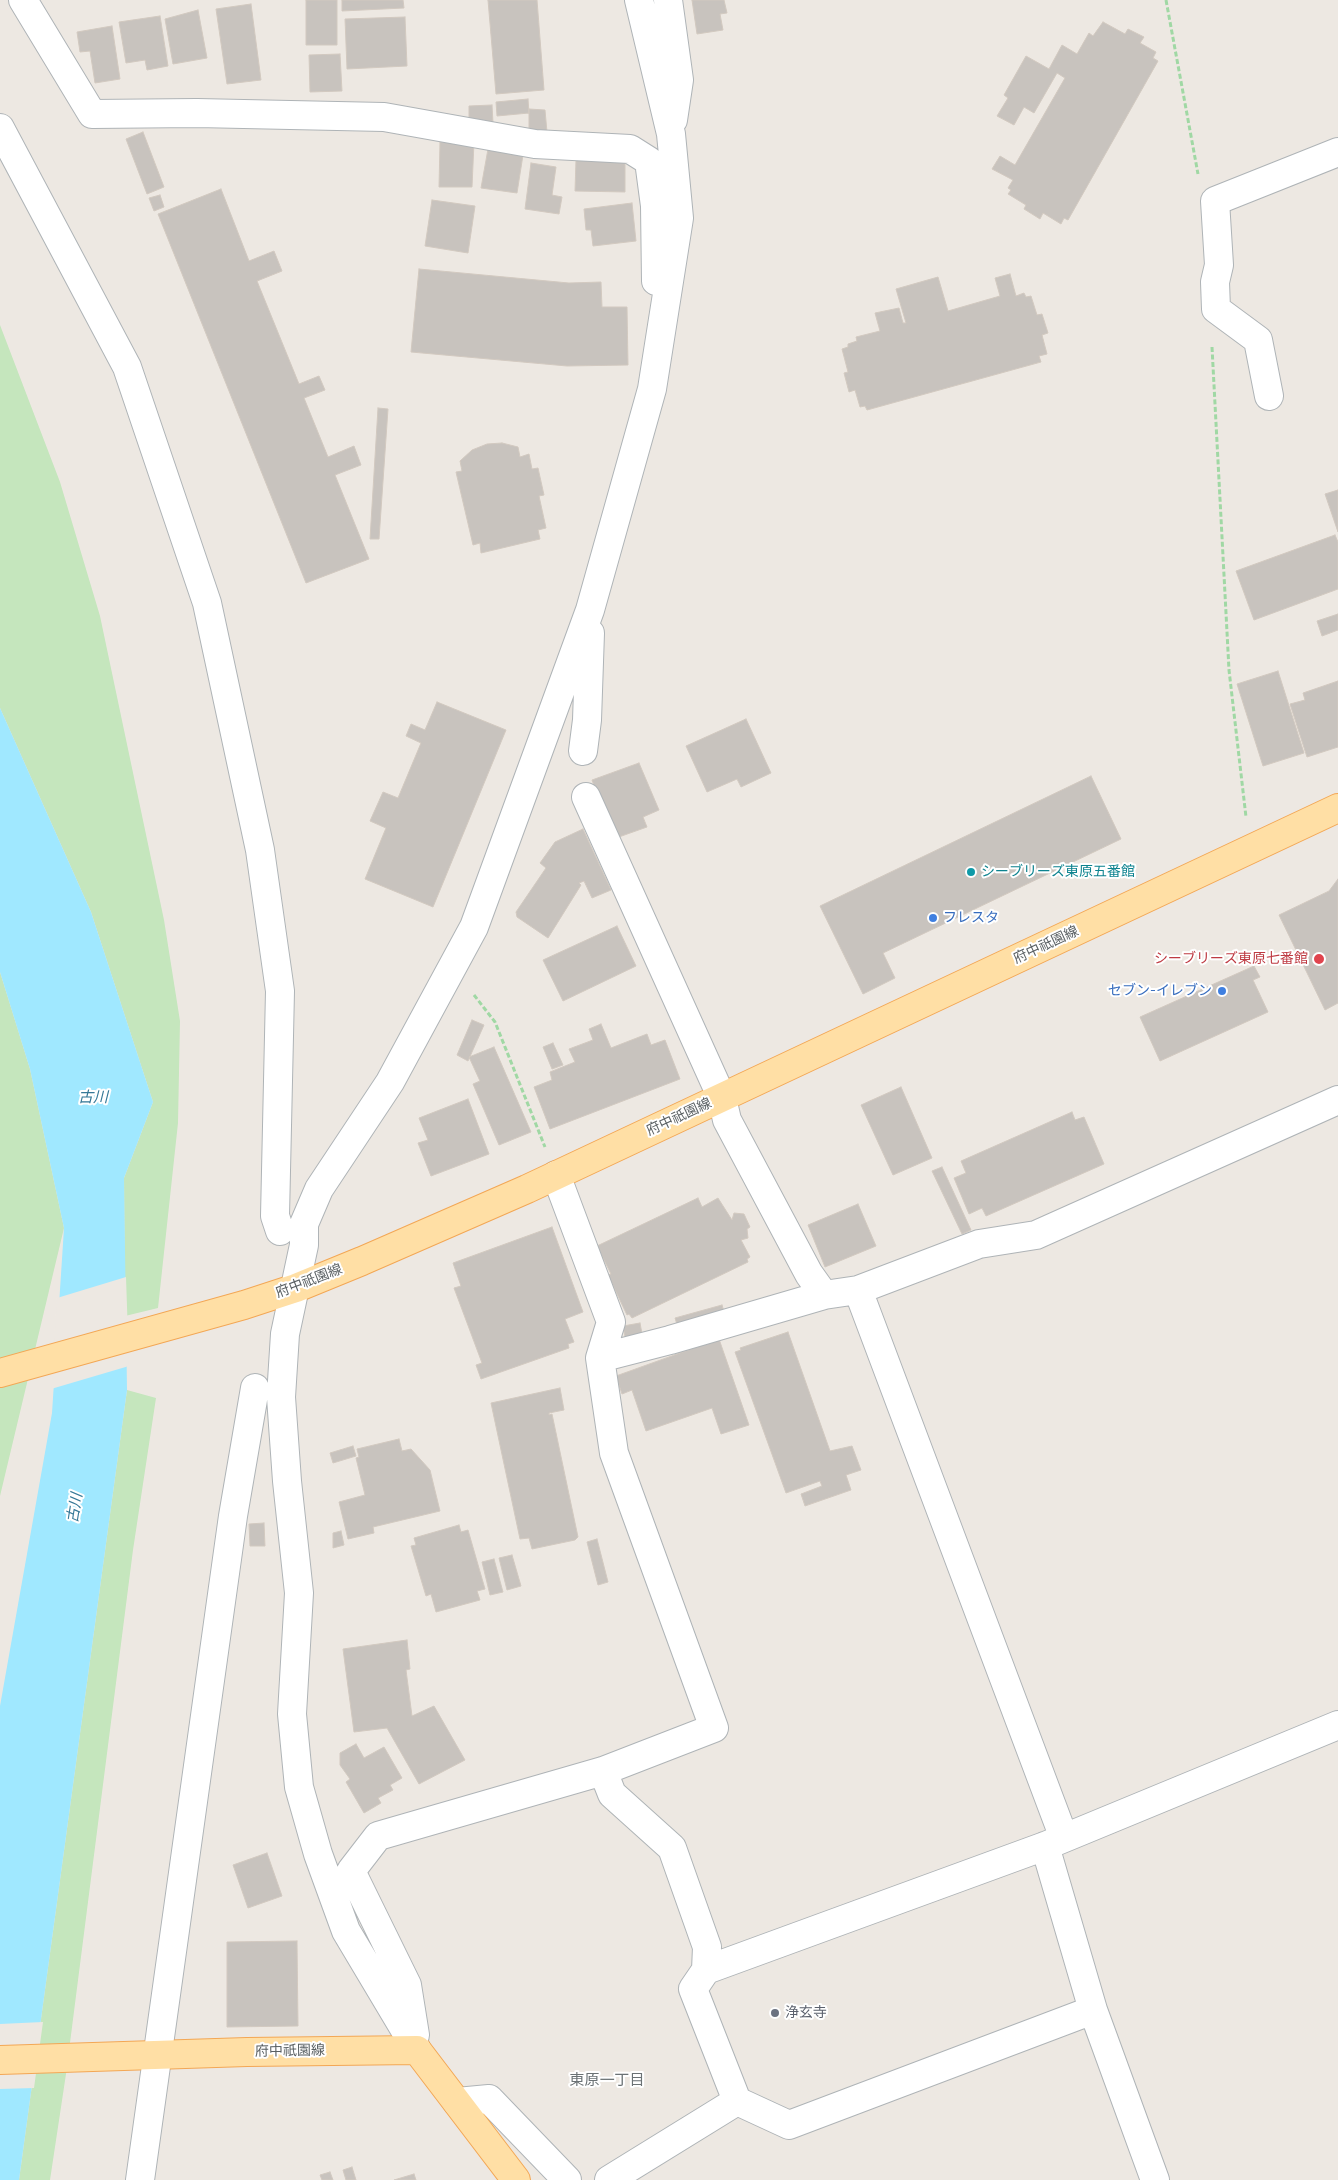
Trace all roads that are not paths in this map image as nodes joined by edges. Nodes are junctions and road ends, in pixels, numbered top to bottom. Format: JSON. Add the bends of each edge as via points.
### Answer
{"nodes":[{"id":1,"x":23,"y":0,"type":"edge"},
{"id":2,"x":639,"y":0,"type":"edge"},
{"id":3,"x":668,"y":0,"type":"edge"},
{"id":4,"x":0,"y":128,"type":"edge"},
{"id":5,"x":671,"y":134,"type":"junction"},
{"id":6,"x":1338,"y":152,"type":"edge"},
{"id":7,"x":660,"y":328,"type":"junction"},
{"id":8,"x":1269,"y":396,"type":"dead end"},
{"id":9,"x":590,"y":610,"type":"junction"},
{"id":10,"x":583,"y":751,"type":"dead end"},
{"id":11,"x":586,"y":797,"type":"dead end"},
{"id":12,"x":1338,"y":808,"type":"edge"},
{"id":13,"x":722,"y":1098,"type":"junction"},
{"id":14,"x":1338,"y":1100,"type":"edge"},
{"id":15,"x":556,"y":1175,"type":"junction"},
{"id":16,"x":280,"y":1231,"type":"dead end"},
{"id":17,"x":296,"y":1288,"type":"junction"},
{"id":18,"x":858,"y":1290,"type":"junction"},
{"id":19,"x":824,"y":1294,"type":"junction"},
{"id":20,"x":600,"y":1358,"type":"junction"},
{"id":21,"x":0,"y":1373,"type":"edge"},
{"id":22,"x":255,"y":1388,"type":"dead end"},
{"id":23,"x":1338,"y":1726,"type":"edge"},
{"id":24,"x":603,"y":1771,"type":"junction"},
{"id":25,"x":1055,"y":1842,"type":"junction"},
{"id":26,"x":706,"y":1970,"type":"junction"},
{"id":27,"x":1093,"y":2010,"type":"junction"},
{"id":28,"x":417,"y":2050,"type":"junction"},
{"id":29,"x":152,"y":2056,"type":"junction"},
{"id":30,"x":0,"y":2060,"type":"edge"},
{"id":31,"x":737,"y":2101,"type":"junction"},
{"id":32,"x":457,"y":2102,"type":"junction"},
{"id":33,"x":140,"y":2180,"type":"edge"},
{"id":34,"x":516,"y":2180,"type":"edge"},
{"id":35,"x":567,"y":2180,"type":"edge"},
{"id":36,"x":609,"y":2180,"type":"edge"},
{"id":37,"x":1155,"y":2180,"type":"edge"}],
"edges":[{"from":1,"to":7,"type":"street","via":[[92,114],[384,117],[535,144],[630,149],[649,161],[655,206]]},
{"from":2,"to":5,"type":"street"},
{"from":3,"to":5,"type":"street","via":[[679,80]]},
{"from":4,"to":16,"type":"street","via":[[127,368],[207,602],[260,850],[280,990],[275,1216]]},
{"from":5,"to":7,"type":"street","via":[[679,218]]},
{"from":6,"to":8,"type":"street","via":[[1215,201],[1219,265],[1214,282],[1216,309],[1258,340]]},
{"from":7,"to":9,"type":"street","via":[[652,390]]},
{"from":9,"to":10,"type":"street"},
{"from":9,"to":17,"type":"street","via":[[474,927],[390,1082],[319,1189],[304,1224],[304,1245]]},
{"from":11,"to":13,"type":"street"},
{"from":12,"to":13,"type":"main road","name":"府中祇園線"},
{"from":13,"to":15,"type":"main road","name":"府中祇園線"},
{"from":13,"to":19,"type":"street","via":[[727,1120],[809,1274]]},
{"from":14,"to":18,"type":"street","via":[[1036,1235],[980,1244]]},
{"from":15,"to":17,"type":"main road","name":"府中祇園線"},
{"from":15,"to":20,"type":"street","via":[[612,1322]]},
{"from":17,"to":21,"type":"main road","name":"府中祇園線"},
{"from":17,"to":28,"type":"street","via":[[285,1334],[281,1397],[299,1593],[292,1714],[299,1787],[318,1854],[346,1931]]},
{"from":18,"to":19,"type":"street"},
{"from":18,"to":25,"type":"street"},
{"from":19,"to":20,"type":"street"},
{"from":20,"to":24,"type":"street","via":[[614,1453],[714,1728]]},
{"from":22,"to":29,"type":"street"},
{"from":23,"to":25,"type":"street"},
{"from":24,"to":26,"type":"street","via":[[612,1794],[672,1848],[707,1947]]},
{"from":24,"to":28,"type":"street","via":[[378,1836],[351,1871],[407,1985]]},
{"from":25,"to":26,"type":"street"},
{"from":25,"to":27,"type":"street"},
{"from":26,"to":31,"type":"street","via":[[693,1989]]},
{"from":27,"to":31,"type":"street","via":[[788,2125]]},
{"from":27,"to":37,"type":"street"},
{"from":28,"to":29,"type":"main road","name":"府中祇園線"},
{"from":28,"to":32,"type":"main road"},
{"from":29,"to":30,"type":"main road","name":"府中祇園線"},
{"from":29,"to":33,"type":"street"},
{"from":31,"to":36,"type":"street"},
{"from":32,"to":34,"type":"main road"},
{"from":32,"to":35,"type":"street","via":[[489,2100]]}]}
